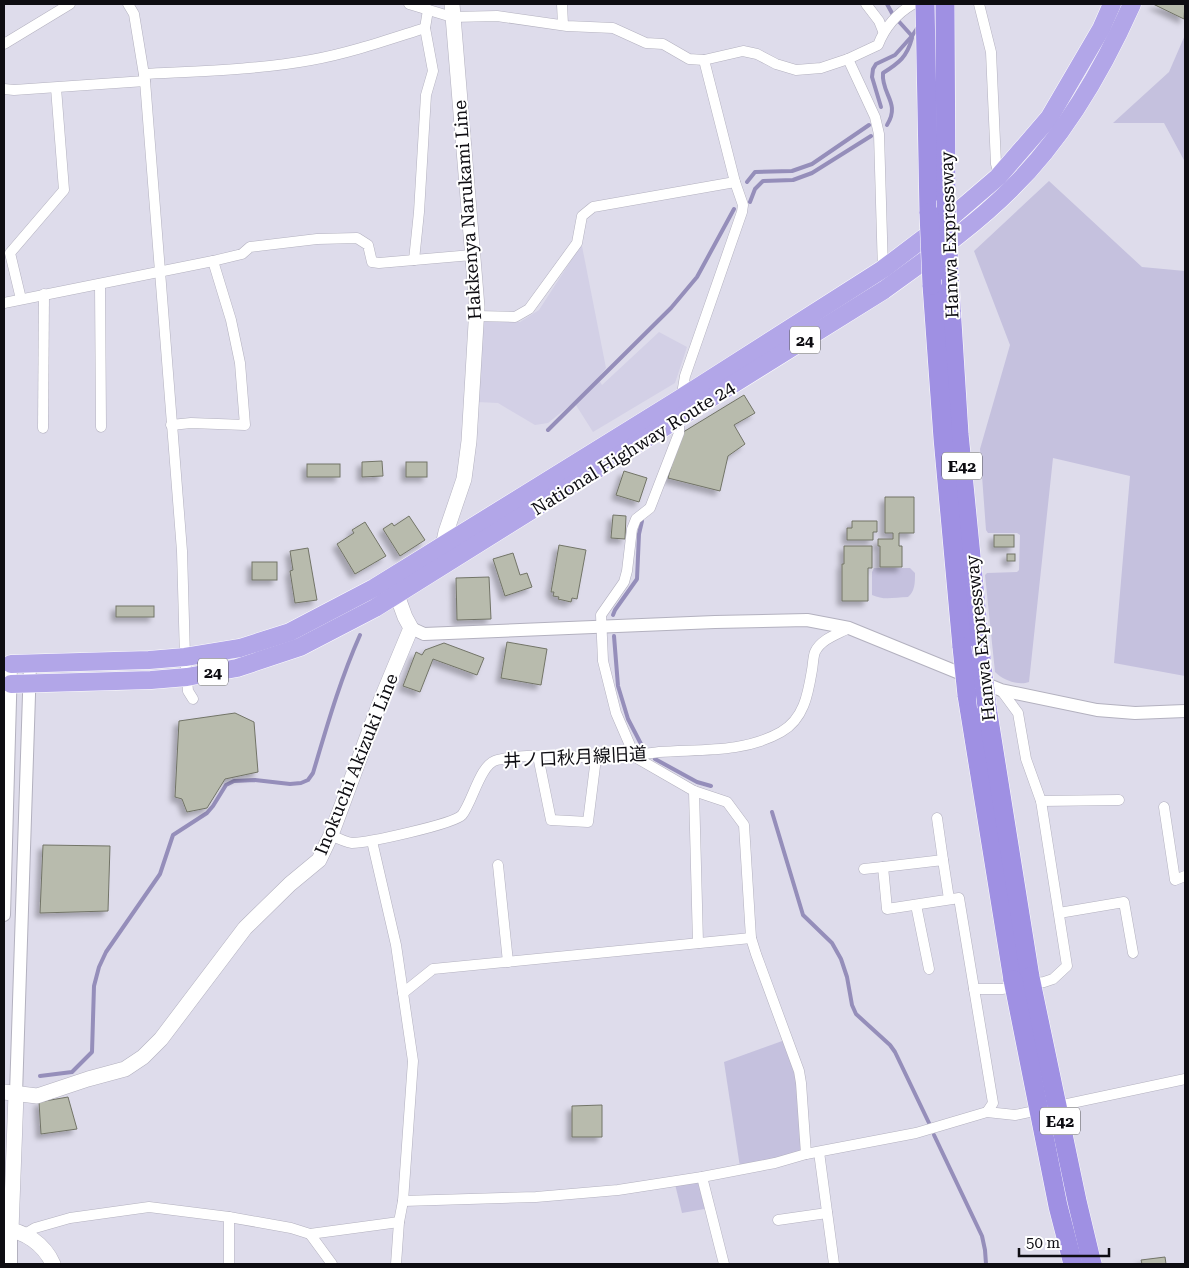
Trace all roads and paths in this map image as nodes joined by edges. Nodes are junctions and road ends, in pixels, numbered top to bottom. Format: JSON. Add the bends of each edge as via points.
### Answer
{"nodes":[{"id":1,"x":70,"y":4,"type":"edge"},
{"id":2,"x":128,"y":4,"type":"edge"},
{"id":3,"x":410,"y":4,"type":"edge"},
{"id":4,"x":562,"y":4,"type":"edge"},
{"id":5,"x":866,"y":4,"type":"edge"},
{"id":6,"x":925,"y":4,"type":"edge"},
{"id":7,"x":945,"y":4,"type":"edge"},
{"id":8,"x":979,"y":4,"type":"edge"},
{"id":9,"x":1112,"y":4,"type":"edge"},
{"id":10,"x":1132,"y":4,"type":"edge"},
{"id":11,"x":909,"y":6,"type":"edge"},
{"id":12,"x":428,"y":10,"type":"junction"},
{"id":13,"x":452,"y":10,"type":"edge"},
{"id":14,"x":563,"y":25,"type":"junction"},
{"id":15,"x":886,"y":27,"type":"junction"},
{"id":16,"x":425,"y":28,"type":"junction"},
{"id":17,"x":4,"y":44,"type":"edge"},
{"id":18,"x":848,"y":59,"type":"junction"},
{"id":19,"x":704,"y":60,"type":"junction"},
{"id":20,"x":145,"y":77,"type":"junction"},
{"id":21,"x":56,"y":88,"type":"junction"},
{"id":22,"x":4,"y":89,"type":"edge"},
{"id":23,"x":998,"y":177,"type":"junction"},
{"id":24,"x":735,"y":182,"type":"junction"},
{"id":25,"x":1013,"y":188,"type":"junction"},
{"id":26,"x":472,"y":255,"type":"junction"},
{"id":27,"x":414,"y":260,"type":"junction"},
{"id":28,"x":213,"y":261,"type":"junction"},
{"id":29,"x":883,"y":269,"type":"junction"},
{"id":30,"x":160,"y":272,"type":"junction"},
{"id":31,"x":100,"y":284,"type":"junction"},
{"id":32,"x":884,"y":290,"type":"junction"},
{"id":33,"x":44,"y":294,"type":"junction"},
{"id":34,"x":21,"y":299,"type":"junction"},
{"id":35,"x":4,"y":303,"type":"edge"},
{"id":36,"x":476,"y":316,"type":"junction"},
{"id":37,"x":681,"y":398,"type":"junction"},
{"id":38,"x":678,"y":420,"type":"junction"},
{"id":39,"x":171,"y":425,"type":"junction"},
{"id":40,"x":101,"y":427,"type":"dead end"},
{"id":41,"x":43,"y":428,"type":"dead end"},
{"id":42,"x":447,"y":554,"type":"junction"},
{"id":43,"x":390,"y":578,"type":"junction"},
{"id":44,"x":398,"y":594,"type":"junction"},
{"id":45,"x":601,"y":627,"type":"junction"},
{"id":46,"x":411,"y":628,"type":"junction"},
{"id":47,"x":849,"y":628,"type":"junction"},
{"id":48,"x":185,"y":657,"type":"junction"},
{"id":49,"x":8,"y":664,"type":"edge"},
{"id":50,"x":30,"y":664,"type":"junction"},
{"id":51,"x":187,"y":677,"type":"junction"},
{"id":52,"x":30,"y":683,"type":"junction"},
{"id":53,"x":7,"y":684,"type":"edge"},
{"id":54,"x":1001,"y":690,"type":"junction"},
{"id":55,"x":193,"y":700,"type":"dead end"},
{"id":56,"x":1185,"y":711,"type":"edge"},
{"id":57,"x":538,"y":756,"type":"junction"},
{"id":58,"x":635,"y":757,"type":"junction"},
{"id":59,"x":596,"y":758,"type":"junction"},
{"id":60,"x":694,"y":791,"type":"junction"},
{"id":61,"x":1119,"y":800,"type":"dead end"},
{"id":62,"x":1041,"y":801,"type":"junction"},
{"id":63,"x":1164,"y":807,"type":"dead end"},
{"id":64,"x":937,"y":818,"type":"dead end"},
{"id":65,"x":331,"y":836,"type":"junction"},
{"id":66,"x":372,"y":841,"type":"junction"},
{"id":67,"x":943,"y":860,"type":"junction"},
{"id":68,"x":498,"y":865,"type":"dead end"},
{"id":69,"x":883,"y":867,"type":"junction"},
{"id":70,"x":864,"y":869,"type":"dead end"},
{"id":71,"x":1185,"y":876,"type":"edge"},
{"id":72,"x":949,"y":899,"type":"junction"},
{"id":73,"x":916,"y":905,"type":"junction"},
{"id":74,"x":1059,"y":913,"type":"junction"},
{"id":75,"x":4,"y":915,"type":"edge"},
{"id":76,"x":751,"y":938,"type":"junction"},
{"id":77,"x":698,"y":943,"type":"junction"},
{"id":78,"x":1133,"y":953,"type":"dead end"},
{"id":79,"x":508,"y":962,"type":"junction"},
{"id":80,"x":929,"y":969,"type":"dead end"},
{"id":81,"x":1021,"y":978,"type":"junction"},
{"id":82,"x":974,"y":989,"type":"junction"},
{"id":83,"x":403,"y":993,"type":"junction"},
{"id":84,"x":1185,"y":1079,"type":"edge"},
{"id":85,"x":10,"y":1093,"type":"edge"},
{"id":86,"x":987,"y":1112,"type":"junction"},
{"id":87,"x":819,"y":1152,"type":"junction"},
{"id":88,"x":806,"y":1154,"type":"junction"},
{"id":89,"x":702,"y":1177,"type":"junction"},
{"id":90,"x":403,"y":1201,"type":"junction"},
{"id":91,"x":827,"y":1213,"type":"junction"},
{"id":92,"x":229,"y":1216,"type":"junction"},
{"id":93,"x":778,"y":1220,"type":"dead end"},
{"id":94,"x":399,"y":1222,"type":"junction"},
{"id":95,"x":13,"y":1231,"type":"edge"},
{"id":96,"x":310,"y":1234,"type":"junction"},
{"id":97,"x":11,"y":1264,"type":"edge"},
{"id":98,"x":53,"y":1264,"type":"edge"},
{"id":99,"x":229,"y":1264,"type":"edge"},
{"id":100,"x":332,"y":1264,"type":"edge"},
{"id":101,"x":396,"y":1264,"type":"edge"},
{"id":102,"x":724,"y":1264,"type":"edge"},
{"id":103,"x":834,"y":1264,"type":"edge"},
{"id":104,"x":1073,"y":1264,"type":"edge"},
{"id":105,"x":1092,"y":1264,"type":"edge"}],
"edges":[{"from":1,"to":17,"type":"street"},
{"from":2,"to":20,"type":"street","via":[[134,14]]},
{"from":3,"to":12,"type":"street"},
{"from":4,"to":14,"type":"street"},
{"from":5,"to":15,"type":"street"},
{"from":6,"to":81,"type":"highway","name":"Hanwa Expressway","number":"E42","bridge":true,"via":[[932,285],[962,647],[967,695]]},
{"from":7,"to":81,"type":"highway","name":"Hanwa Expressway","number":"E42","bridge":true,"via":[[946,200],[959,434],[981,658]]},
{"from":8,"to":23,"type":"street","via":[[991,52]]},
{"from":9,"to":23,"type":"highway","name":"National Highway Route 24","number":"24","via":[[1049,118]]},
{"from":10,"to":25,"type":"highway","name":"National Highway Route 24","number":"24","via":[[1117,38],[1061,133]]},
{"from":11,"to":15,"type":"street"},
{"from":12,"to":13,"type":"street"},
{"from":12,"to":16,"type":"street"},
{"from":13,"to":14,"type":"street"},
{"from":13,"to":26,"type":"main road","name":"Hakkenya Narukami Line"},
{"from":14,"to":19,"type":"street","via":[[613,28],[646,43],[664,44],[689,59]]},
{"from":15,"to":18,"type":"street","via":[[878,45]]},
{"from":16,"to":20,"type":"street","via":[[312,60]]},
{"from":16,"to":27,"type":"street","via":[[433,71],[426,95]]},
{"from":18,"to":19,"type":"street","via":[[820,68],[796,70],[743,51]]},
{"from":18,"to":29,"type":"street","via":[[875,117],[879,134]]},
{"from":19,"to":24,"type":"street"},
{"from":20,"to":21,"type":"street"},
{"from":20,"to":30,"type":"street"},
{"from":21,"to":22,"type":"street"},
{"from":21,"to":34,"type":"street","via":[[64,190],[10,253]]},
{"from":23,"to":25,"type":"street"},
{"from":23,"to":29,"type":"highway","name":"National Highway Route 24","number":"24"},
{"from":24,"to":36,"type":"street","via":[[593,207],[582,216],[578,243],[529,309],[515,317]]},
{"from":24,"to":37,"type":"street","via":[[743,205],[742,212],[685,376]]},
{"from":25,"to":32,"type":"highway","name":"National Highway Route 24","number":"24","via":[[962,232]]},
{"from":26,"to":27,"type":"street"},
{"from":26,"to":36,"type":"main road","name":"Hakkenya Narukami Line"},
{"from":27,"to":28,"type":"street","via":[[372,262],[368,245],[357,238],[250,247],[242,254]]},
{"from":28,"to":30,"type":"street"},
{"from":28,"to":39,"type":"street","via":[[232,320],[240,363],[245,425]]},
{"from":29,"to":32,"type":"street"},
{"from":29,"to":37,"type":"highway","name":"National Highway Route 24","number":"24"},
{"from":30,"to":31,"type":"street"},
{"from":30,"to":39,"type":"street"},
{"from":31,"to":33,"type":"street"},
{"from":31,"to":40,"type":"street"},
{"from":32,"to":38,"type":"highway","name":"National Highway Route 24","number":"24"},
{"from":33,"to":34,"type":"street"},
{"from":33,"to":41,"type":"street"},
{"from":34,"to":35,"type":"street"},
{"from":36,"to":42,"type":"main road","name":"Hakkenya Narukami Line","via":[[469,441],[464,479],[451,515]]},
{"from":37,"to":38,"type":"street"},
{"from":37,"to":42,"type":"highway","name":"National Highway Route 24","number":"24"},
{"from":38,"to":42,"type":"highway","name":"National Highway Route 24","number":"24"},
{"from":38,"to":45,"type":"street","via":[[679,433],[650,508],[636,519],[632,529],[624,582],[605,607]]},
{"from":39,"to":48,"type":"street","via":[[182,551]]},
{"from":42,"to":43,"type":"highway","name":"National Highway Route 24","number":"24"},
{"from":42,"to":44,"type":"highway","name":"National Highway Route 24","number":"24"},
{"from":43,"to":44,"type":"main road"},
{"from":43,"to":48,"type":"highway","name":"National Highway Route 24","number":"24","via":[[290,632],[240,648]]},
{"from":44,"to":46,"type":"main road"},
{"from":44,"to":51,"type":"highway","name":"National Highway Route 24","number":"24","via":[[300,647],[237,668]]},
{"from":45,"to":46,"type":"street","via":[[424,634]]},
{"from":45,"to":47,"type":"street","via":[[807,620]]},
{"from":45,"to":58,"type":"street","via":[[608,688]]},
{"from":46,"to":65,"type":"main road","name":"Inokuchi Akizuki Line"},
{"from":47,"to":54,"type":"street"},
{"from":47,"to":58,"type":"street","name":"井ノ口秋月線旧道","via":[[824,641],[815,652],[805,706],[782,732],[742,747],[656,752]]},
{"from":48,"to":50,"type":"highway","name":"National Highway Route 24","number":"24"},
{"from":48,"to":51,"type":"street"},
{"from":49,"to":50,"type":"highway","name":"National Highway Route 24","number":"24"},
{"from":49,"to":53,"type":"street"},
{"from":50,"to":52,"type":"street"},
{"from":51,"to":52,"type":"highway","name":"National Highway Route 24","number":"24"},
{"from":51,"to":55,"type":"street","via":[[188,691]]},
{"from":52,"to":53,"type":"highway","name":"National Highway Route 24","number":"24"},
{"from":52,"to":85,"type":"street"},
{"from":53,"to":75,"type":"street"},
{"from":54,"to":56,"type":"street","via":[[1097,710],[1135,714]]},
{"from":54,"to":62,"type":"street","via":[[1018,713],[1026,759]]},
{"from":57,"to":59,"type":"street","name":"井ノ口秋月線旧道"},
{"from":57,"to":59,"type":"street","via":[[550,820],[588,822]]},
{"from":57,"to":66,"type":"street","name":"井ノ口秋月線旧道","via":[[496,760],[486,766],[460,817]]},
{"from":58,"to":59,"type":"street","name":"井ノ口秋月線旧道"},
{"from":58,"to":60,"type":"street"},
{"from":60,"to":76,"type":"street","via":[[727,802],[744,825]]},
{"from":60,"to":77,"type":"street"},
{"from":61,"to":62,"type":"street"},
{"from":62,"to":74,"type":"street"},
{"from":63,"to":71,"type":"street","via":[[1175,880]]},
{"from":64,"to":67,"type":"street"},
{"from":65,"to":66,"type":"street","name":"井ノ口秋月線旧道","via":[[351,843]]},
{"from":65,"to":85,"type":"main road","name":"Inokuchi Akizuki Line","via":[[319,860],[245,928],[143,1057],[125,1069],[37,1096]]},
{"from":66,"to":83,"type":"street","via":[[396,944]]},
{"from":67,"to":69,"type":"street"},
{"from":67,"to":72,"type":"street"},
{"from":68,"to":79,"type":"street"},
{"from":69,"to":70,"type":"street"},
{"from":69,"to":73,"type":"street","via":[[887,910]]},
{"from":72,"to":73,"type":"street"},
{"from":72,"to":82,"type":"street","via":[[959,898]]},
{"from":73,"to":80,"type":"street"},
{"from":74,"to":78,"type":"street","via":[[1124,902]]},
{"from":74,"to":82,"type":"street","via":[[1067,966],[1054,980],[1002,989]]},
{"from":76,"to":77,"type":"street"},
{"from":76,"to":88,"type":"street","via":[[799,1071]]},
{"from":77,"to":79,"type":"street"},
{"from":79,"to":83,"type":"street","via":[[433,969]]},
{"from":81,"to":104,"type":"highway","name":"Hanwa Expressway","number":"E42","bridge":true,"via":[[1056,1197]]},
{"from":81,"to":105,"type":"highway","name":"Hanwa Expressway","number":"E42","bridge":true},
{"from":82,"to":86,"type":"street","via":[[993,1103]]},
{"from":83,"to":90,"type":"street","via":[[413,1061]]},
{"from":84,"to":86,"type":"street","via":[[1015,1115]]},
{"from":85,"to":95,"type":"main road"},
{"from":86,"to":87,"type":"street","via":[[916,1133]]},
{"from":87,"to":88,"type":"street"},
{"from":87,"to":91,"type":"street"},
{"from":88,"to":89,"type":"street"},
{"from":89,"to":90,"type":"street","via":[[618,1190],[536,1197]]},
{"from":89,"to":102,"type":"street"},
{"from":90,"to":94,"type":"street"},
{"from":91,"to":93,"type":"street"},
{"from":91,"to":103,"type":"street"},
{"from":92,"to":95,"type":"street","via":[[149,1207],[70,1218]]},
{"from":92,"to":96,"type":"street"},
{"from":92,"to":99,"type":"street"},
{"from":94,"to":96,"type":"street"},
{"from":94,"to":101,"type":"street"},
{"from":95,"to":97,"type":"street"},
{"from":95,"to":98,"type":"main road","via":[[42,1247]]},
{"from":96,"to":100,"type":"street"}]}
